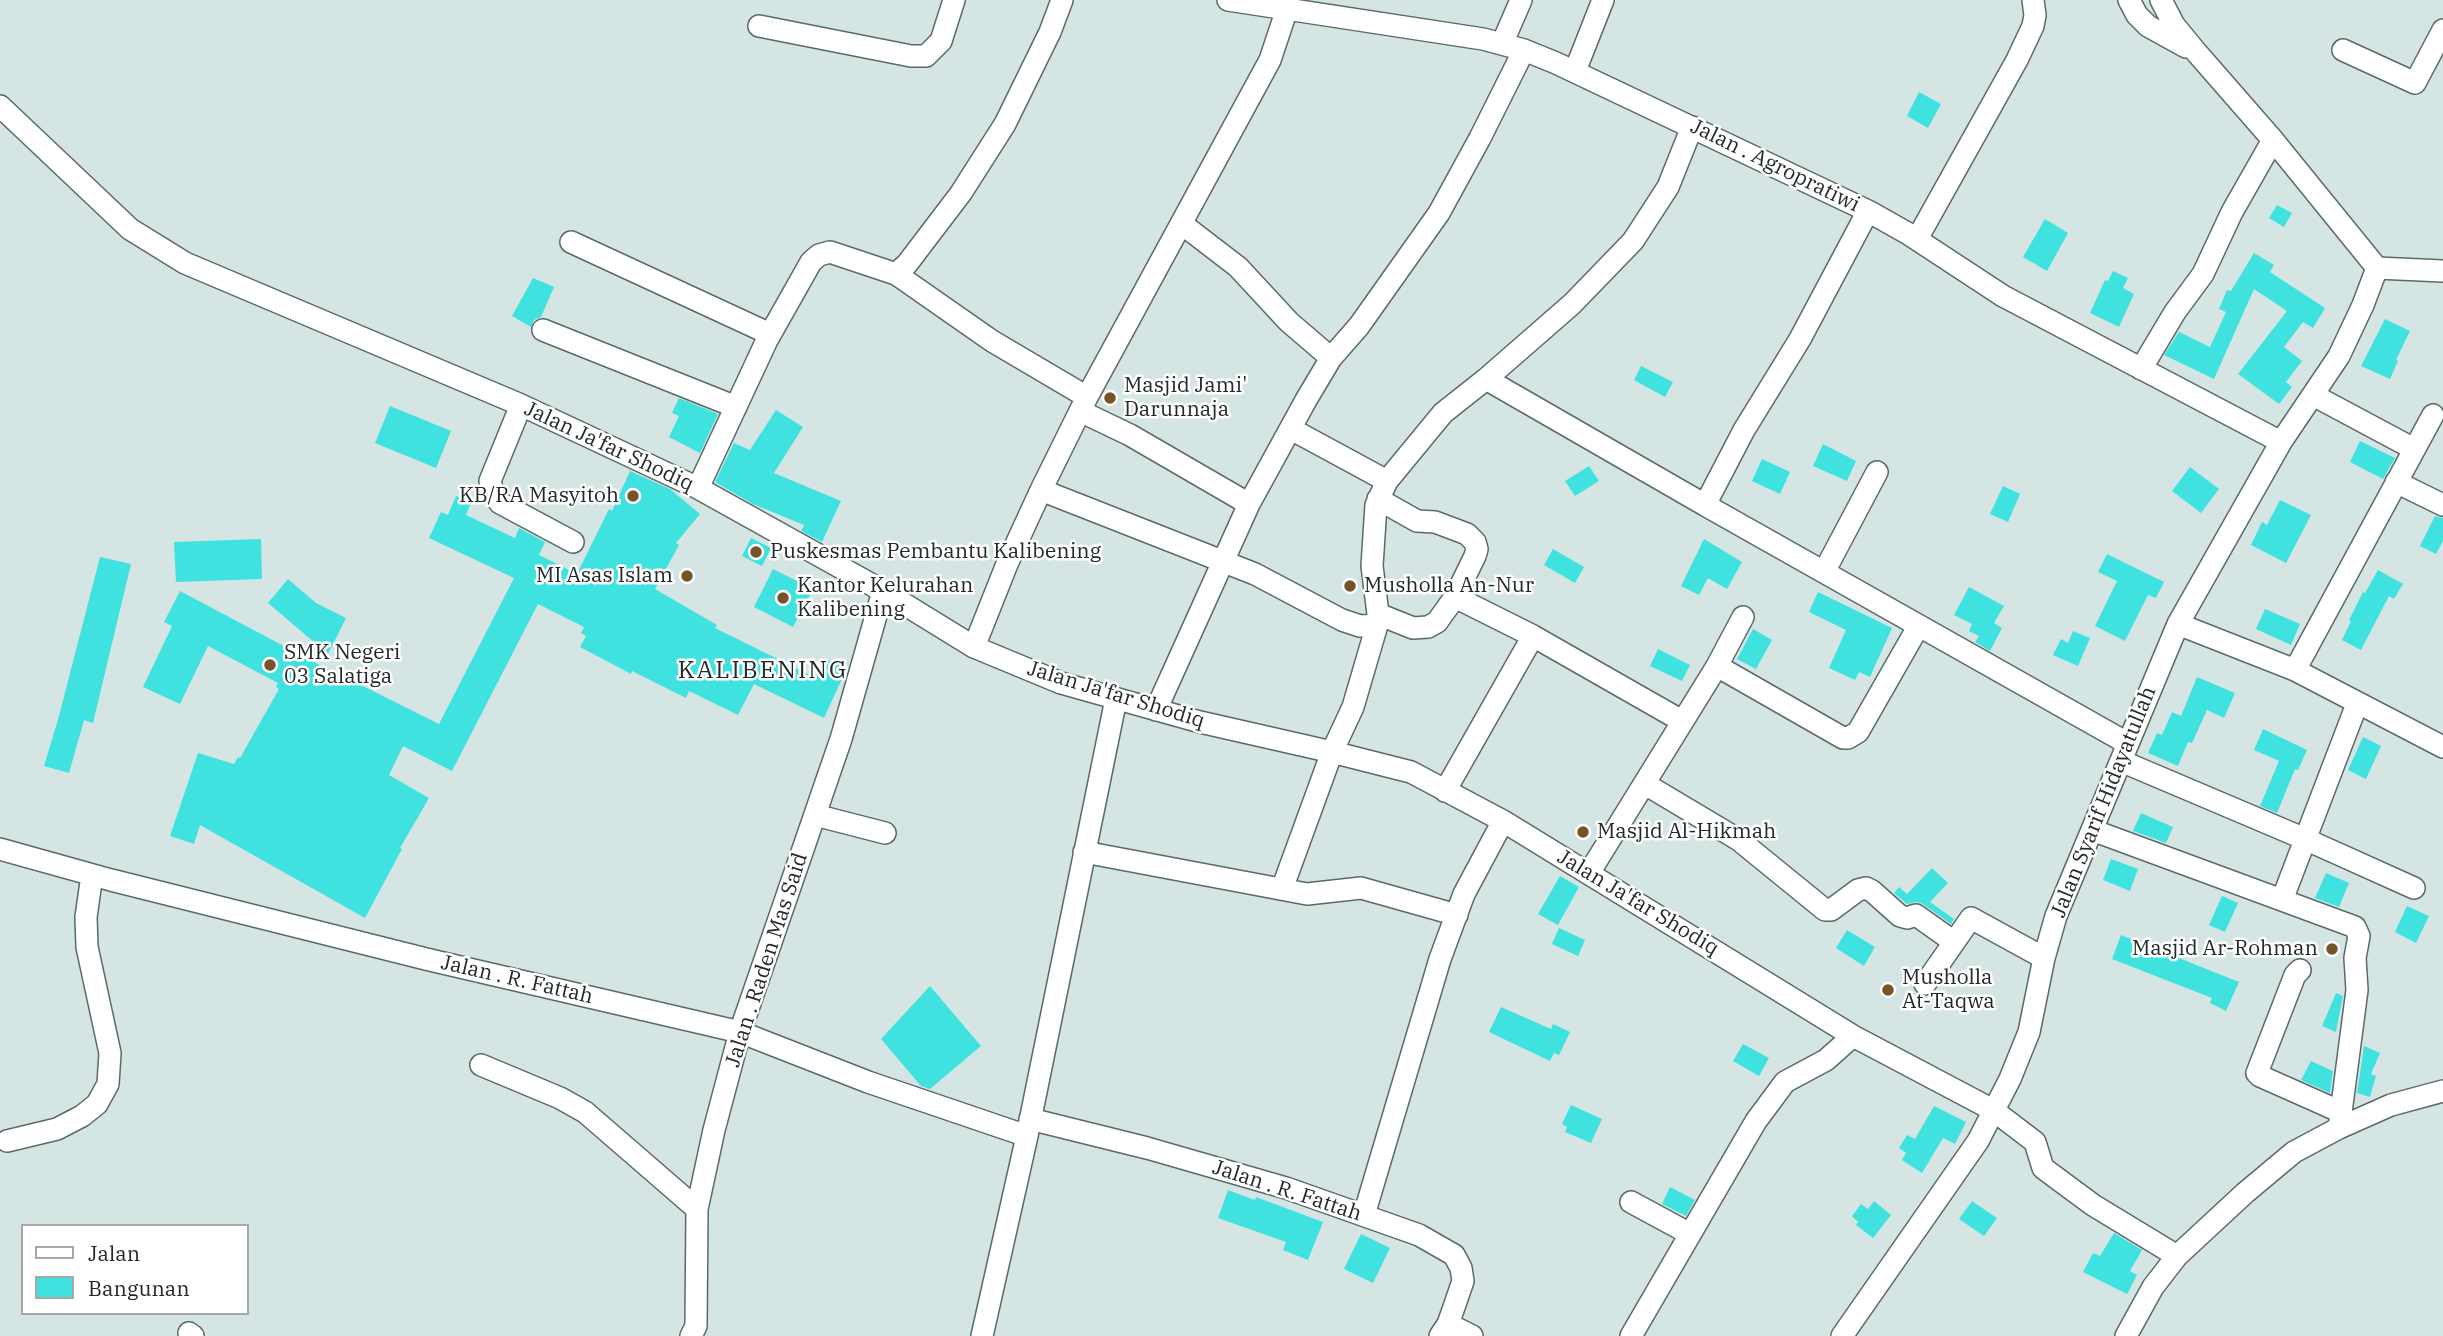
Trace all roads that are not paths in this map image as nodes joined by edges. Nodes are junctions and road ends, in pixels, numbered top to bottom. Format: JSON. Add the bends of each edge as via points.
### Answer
{"nodes":[{"id":1,"x":954,"y":0,"type":"edge"},
{"id":2,"x":1062,"y":0,"type":"edge"},
{"id":3,"x":1228,"y":0,"type":"edge"},
{"id":4,"x":1521,"y":0,"type":"edge"},
{"id":5,"x":1602,"y":0,"type":"edge"},
{"id":6,"x":2033,"y":0,"type":"edge"},
{"id":7,"x":2129,"y":0,"type":"edge"},
{"id":8,"x":2161,"y":0,"type":"edge"},
{"id":9,"x":1287,"y":9,"type":"junction"},
{"id":10,"x":759,"y":26,"type":"dead end"},
{"id":11,"x":2443,"y":30,"type":"edge"},
{"id":12,"x":1502,"y":44,"type":"junction"},
{"id":13,"x":1524,"y":50,"type":"junction"},
{"id":14,"x":2343,"y":50,"type":"dead end"},
{"id":15,"x":2197,"y":53,"type":"junction"},
{"id":16,"x":1575,"y":71,"type":"junction"},
{"id":17,"x":0,"y":106,"type":"edge"},
{"id":18,"x":1692,"y":127,"type":"junction"},
{"id":19,"x":2273,"y":140,"type":"junction"},
{"id":20,"x":1868,"y":211,"type":"junction"},
{"id":21,"x":1182,"y":224,"type":"junction"},
{"id":22,"x":1917,"y":239,"type":"junction"},
{"id":23,"x":571,"y":242,"type":"dead end"},
{"id":24,"x":2377,"y":268,"type":"junction"},
{"id":25,"x":2443,"y":271,"type":"edge"},
{"id":26,"x":896,"y":274,"type":"junction"},
{"id":27,"x":543,"y":330,"type":"dead end"},
{"id":28,"x":770,"y":334,"type":"junction"},
{"id":29,"x":1331,"y":358,"type":"junction"},
{"id":30,"x":2141,"y":369,"type":"junction"},
{"id":31,"x":1486,"y":379,"type":"junction"},
{"id":32,"x":2312,"y":395,"type":"junction"},
{"id":33,"x":1084,"y":404,"type":"junction"},
{"id":34,"x":521,"y":405,"type":"junction"},
{"id":35,"x":736,"y":407,"type":"junction"},
{"id":36,"x":2433,"y":415,"type":"dead end"},
{"id":37,"x":1291,"y":429,"type":"junction"},
{"id":38,"x":2281,"y":442,"type":"junction"},
{"id":39,"x":2414,"y":449,"type":"junction"},
{"id":40,"x":1877,"y":472,"type":"dead end"},
{"id":41,"x":2396,"y":481,"type":"junction"},
{"id":42,"x":698,"y":488,"type":"junction"},
{"id":43,"x":1041,"y":490,"type":"junction"},
{"id":44,"x":1382,"y":490,"type":"junction"},
{"id":45,"x":1249,"y":504,"type":"junction"},
{"id":46,"x":1705,"y":505,"type":"junction"},
{"id":47,"x":2443,"y":505,"type":"edge"},
{"id":48,"x":573,"y":542,"type":"dead end"},
{"id":49,"x":1221,"y":562,"type":"junction"},
{"id":50,"x":1824,"y":572,"type":"junction"},
{"id":51,"x":883,"y":591,"type":"junction"},
{"id":52,"x":1455,"y":597,"type":"junction"},
{"id":53,"x":1743,"y":617,"type":"dead end"},
{"id":54,"x":1378,"y":620,"type":"junction"},
{"id":55,"x":2178,"y":624,"type":"junction"},
{"id":56,"x":1919,"y":627,"type":"junction"},
{"id":57,"x":1533,"y":636,"type":"junction"},
{"id":58,"x":974,"y":647,"type":"junction"},
{"id":59,"x":1717,"y":666,"type":"junction"},
{"id":60,"x":2295,"y":670,"type":"junction"},
{"id":61,"x":1116,"y":699,"type":"junction"},
{"id":62,"x":2357,"y":704,"type":"junction"},
{"id":63,"x":1156,"y":710,"type":"junction"},
{"id":64,"x":1682,"y":721,"type":"junction"},
{"id":65,"x":2443,"y":747,"type":"edge"},
{"id":66,"x":1332,"y":752,"type":"junction"},
{"id":67,"x":2124,"y":752,"type":"junction"},
{"id":68,"x":1645,"y":784,"type":"junction"},
{"id":69,"x":1445,"y":792,"type":"junction"},
{"id":70,"x":815,"y":815,"type":"junction"},
{"id":71,"x":1503,"y":821,"type":"junction"},
{"id":72,"x":2092,"y":830,"type":"junction"},
{"id":73,"x":885,"y":833,"type":"dead end"},
{"id":74,"x":2305,"y":839,"type":"junction"},
{"id":75,"x":0,"y":849,"type":"edge"},
{"id":76,"x":1084,"y":852,"type":"junction"},
{"id":77,"x":1589,"y":873,"type":"junction"},
{"id":78,"x":92,"y":875,"type":"junction"},
{"id":79,"x":2414,"y":888,"type":"dead end"},
{"id":80,"x":1282,"y":889,"type":"junction"},
{"id":81,"x":2282,"y":900,"type":"junction"},
{"id":82,"x":1457,"y":915,"type":"junction"},
{"id":83,"x":1954,"y":942,"type":"junction"},
{"id":84,"x":2044,"y":958,"type":"junction"},
{"id":85,"x":2300,"y":970,"type":"dead end"},
{"id":86,"x":1925,"y":984,"type":"dead end"},
{"id":87,"x":740,"y":1032,"type":"junction"},
{"id":88,"x":1853,"y":1036,"type":"junction"},
{"id":89,"x":481,"y":1066,"type":"dead end"},
{"id":90,"x":2443,"y":1091,"type":"edge"},
{"id":91,"x":1993,"y":1110,"type":"junction"},
{"id":92,"x":2340,"y":1120,"type":"junction"},
{"id":93,"x":1028,"y":1128,"type":"junction"},
{"id":94,"x":7,"y":1141,"type":"dead end"},
{"id":95,"x":1630,"y":1202,"type":"dead end"},
{"id":96,"x":697,"y":1209,"type":"junction"},
{"id":97,"x":1364,"y":1215,"type":"junction"},
{"id":98,"x":1690,"y":1234,"type":"junction"},
{"id":99,"x":2177,"y":1256,"type":"junction"},
{"id":100,"x":1444,"y":1330,"type":"edge"},
{"id":101,"x":691,"y":1336,"type":"edge"},
{"id":102,"x":982,"y":1336,"type":"edge"},
{"id":103,"x":1472,"y":1336,"type":"edge"},
{"id":104,"x":1631,"y":1336,"type":"edge"},
{"id":105,"x":1842,"y":1336,"type":"edge"},
{"id":106,"x":2126,"y":1336,"type":"edge"}],
"edges":[{"from":1,"to":10,"type":"street","via":[[941,41],[926,55],[911,56]]},
{"from":2,"to":26,"type":"street","via":[[1005,124],[961,193]]},
{"from":3,"to":9,"type":"street","name":"Jalan . Agropratiwi"},
{"from":4,"to":12,"type":"street"},
{"from":5,"to":16,"type":"street"},
{"from":6,"to":22,"type":"street","via":[[2033,26],[2017,60]]},
{"from":7,"to":15,"type":"street","via":[[2148,26]]},
{"from":8,"to":15,"type":"street"},
{"from":9,"to":12,"type":"street","name":"Jalan . Agropratiwi"},
{"from":9,"to":21,"type":"street","via":[[1269,60]]},
{"from":11,"to":14,"type":"street","via":[[2415,83]]},
{"from":12,"to":13,"type":"street","name":"Jalan . Agropratiwi"},
{"from":13,"to":16,"type":"street","name":"Jalan . Agropratiwi"},
{"from":13,"to":29,"type":"street","via":[[1439,213]]},
{"from":15,"to":19,"type":"street"},
{"from":16,"to":18,"type":"street","name":"Jalan . Agropratiwi"},
{"from":17,"to":34,"type":"street","name":"Jalan Ja'far Shodiq","via":[[130,229],[185,263]]},
{"from":18,"to":20,"type":"street","name":"Jalan . Agropratiwi"},
{"from":18,"to":31,"type":"street","via":[[1668,187],[1633,241]]},
{"from":19,"to":24,"type":"street"},
{"from":19,"to":30,"type":"street","via":[[2203,274]]},
{"from":20,"to":22,"type":"street","name":"Jalan . Agropratiwi"},
{"from":20,"to":46,"type":"street"},
{"from":21,"to":29,"type":"street","via":[[1238,267],[1289,322]]},
{"from":21,"to":33,"type":"street"},
{"from":22,"to":30,"type":"street","name":"Jalan . Agropratiwi","via":[[2003,296]]},
{"from":23,"to":28,"type":"street"},
{"from":24,"to":25,"type":"street"},
{"from":24,"to":32,"type":"street","name":"Jalan Syarif Hidayatullah","via":[[2344,345]]},
{"from":26,"to":28,"type":"street","via":[[830,252],[819,255]]},
{"from":26,"to":33,"type":"street"},
{"from":27,"to":35,"type":"street"},
{"from":28,"to":35,"type":"street"},
{"from":29,"to":37,"type":"street"},
{"from":30,"to":38,"type":"street","name":"Jalan . Agropratiwi"},
{"from":31,"to":44,"type":"street","via":[[1443,413]]},
{"from":31,"to":46,"type":"street"},
{"from":32,"to":38,"type":"street","name":"Jalan Syarif Hidayatullah"},
{"from":32,"to":39,"type":"street"},
{"from":33,"to":43,"type":"street"},
{"from":33,"to":45,"type":"street","via":[[1118,429]]},
{"from":34,"to":42,"type":"street","name":"Jalan Ja'far Shodiq"},
{"from":34,"to":48,"type":"street","via":[[490,481],[493,492],[500,503]]},
{"from":35,"to":42,"type":"street"},
{"from":36,"to":39,"type":"street"},
{"from":37,"to":44,"type":"street"},
{"from":37,"to":45,"type":"street"},
{"from":38,"to":55,"type":"street","name":"Jalan Syarif Hidayatullah"},
{"from":39,"to":41,"type":"street"},
{"from":40,"to":50,"type":"street"},
{"from":41,"to":47,"type":"street"},
{"from":41,"to":60,"type":"street"},
{"from":42,"to":51,"type":"street","name":"Jalan Ja'far Shodiq"},
{"from":43,"to":49,"type":"street"},
{"from":43,"to":58,"type":"street"},
{"from":44,"to":52,"type":"street","via":[[1417,521],[1435,522],[1467,534],[1475,542],[1475,556]]},
{"from":44,"to":54,"type":"street","via":[[1376,505],[1372,566]]},
{"from":45,"to":49,"type":"street"},
{"from":46,"to":50,"type":"street"},
{"from":49,"to":54,"type":"street","via":[[1255,574],[1342,620],[1360,626]]},
{"from":49,"to":63,"type":"street"},
{"from":50,"to":56,"type":"street"},
{"from":51,"to":58,"type":"street","name":"Jalan Ja'far Shodiq"},
{"from":51,"to":70,"type":"street","name":"Jalan . Raden Mas Said"},
{"from":52,"to":54,"type":"street","via":[[1428,627]]},
{"from":52,"to":57,"type":"street"},
{"from":53,"to":59,"type":"street"},
{"from":54,"to":66,"type":"street","via":[[1353,708]]},
{"from":55,"to":60,"type":"street"},
{"from":55,"to":67,"type":"street","name":"Jalan Syarif Hidayatullah"},
{"from":56,"to":59,"type":"street","via":[[1858,732],[1848,738]]},
{"from":56,"to":67,"type":"street"},
{"from":57,"to":64,"type":"street"},
{"from":57,"to":69,"type":"street"},
{"from":58,"to":61,"type":"street","name":"Jalan Ja'far Shodiq","via":[[1060,683]]},
{"from":59,"to":64,"type":"street"},
{"from":60,"to":62,"type":"street"},
{"from":61,"to":63,"type":"street","name":"Jalan Ja'far Shodiq"},
{"from":61,"to":76,"type":"street"},
{"from":62,"to":65,"type":"street"},
{"from":62,"to":74,"type":"street"},
{"from":63,"to":66,"type":"street","name":"Jalan Ja'far Shodiq"},
{"from":64,"to":68,"type":"street"},
{"from":66,"to":69,"type":"street","name":"Jalan Ja'far Shodiq","via":[[1411,772]]},
{"from":66,"to":80,"type":"street"},
{"from":67,"to":72,"type":"street","name":"Jalan Syarif Hidayatullah"},
{"from":67,"to":74,"type":"street"},
{"from":68,"to":77,"type":"street"},
{"from":68,"to":83,"type":"street","via":[[1739,840],[1825,910],[1866,888],[1900,916],[1914,914]]},
{"from":69,"to":71,"type":"street","name":"Jalan Ja'far Shodiq"},
{"from":70,"to":73,"type":"street"},
{"from":70,"to":87,"type":"street","name":"Jalan . Raden Mas Said"},
{"from":71,"to":77,"type":"street","name":"Jalan Ja'far Shodiq"},
{"from":71,"to":82,"type":"street"},
{"from":72,"to":81,"type":"street"},
{"from":72,"to":84,"type":"street","name":"Jalan Syarif Hidayatullah","via":[[2056,916]]},
{"from":74,"to":79,"type":"street"},
{"from":74,"to":81,"type":"street"},
{"from":75,"to":78,"type":"street","name":"Jalan . R. Fattah"},
{"from":76,"to":80,"type":"street"},
{"from":76,"to":93,"type":"street"},
{"from":77,"to":88,"type":"street","name":"Jalan Ja'far Shodiq"},
{"from":78,"to":87,"type":"street","name":"Jalan . R. Fattah"},
{"from":78,"to":94,"type":"street","via":[[87,947],[110,1053],[108,1084],[97,1104],[82,1116],[57,1129]]},
{"from":80,"to":82,"type":"street","via":[[1307,894],[1361,888]]},
{"from":81,"to":92,"type":"street","via":[[2358,930],[2357,990]]},
{"from":82,"to":97,"type":"street"},
{"from":83,"to":84,"type":"street","via":[[1974,918]]},
{"from":83,"to":86,"type":"street"},
{"from":84,"to":91,"type":"street","name":"Jalan Syarif Hidayatullah","via":[[2029,1032]]},
{"from":85,"to":92,"type":"street","via":[[2258,1073]]},
{"from":87,"to":93,"type":"street","name":"Jalan . R. Fattah","via":[[868,1082]]},
{"from":87,"to":96,"type":"street","name":"Jalan . Raden Mas Said"},
{"from":88,"to":91,"type":"street","name":"Jalan Ja'far Shodiq"},
{"from":88,"to":98,"type":"street","via":[[1826,1060],[1785,1082],[1756,1121]]},
{"from":89,"to":96,"type":"street","via":[[584,1112]]},
{"from":90,"to":92,"type":"street"},
{"from":91,"to":99,"type":"street","name":"Jalan Ja'far Shodiq","via":[[2035,1142],[2043,1168]]},
{"from":91,"to":105,"type":"street","name":"Jalan Syarif Hidayatullah","via":[[1978,1140]]},
{"from":92,"to":99,"type":"street","via":[[2294,1152]]},
{"from":93,"to":97,"type":"street","name":"Jalan . R. Fattah","via":[[1147,1148]]},
{"from":93,"to":102,"type":"street"},
{"from":95,"to":98,"type":"street"},
{"from":96,"to":101,"type":"street","name":"Jalan . Raden Mas Said","via":[[696,1326]]},
{"from":97,"to":100,"type":"street","name":"Jalan . R. Fattah","via":[[1419,1235],[1454,1255],[1463,1280]]},
{"from":98,"to":104,"type":"street"},
{"from":99,"to":106,"type":"street"},
{"from":100,"to":103,"type":"street"}]}
